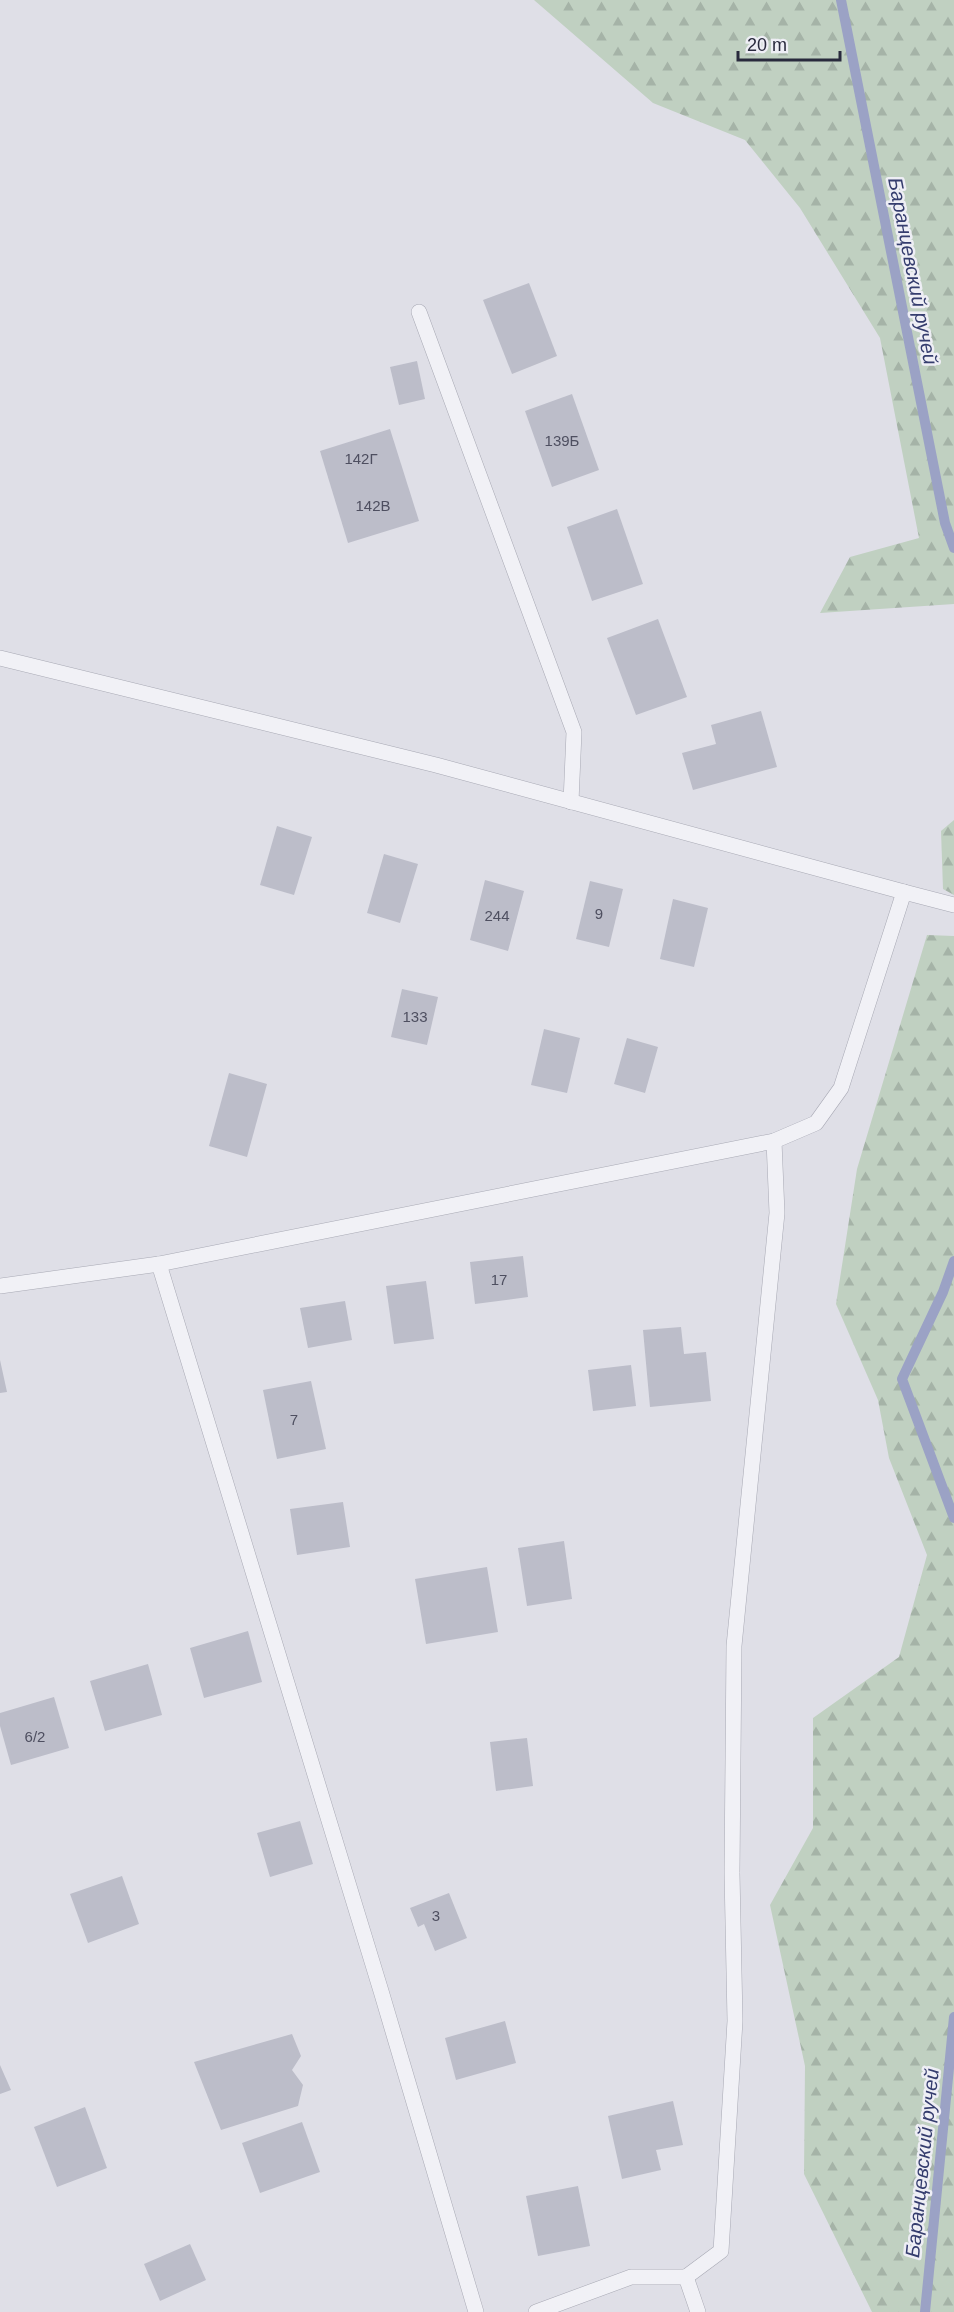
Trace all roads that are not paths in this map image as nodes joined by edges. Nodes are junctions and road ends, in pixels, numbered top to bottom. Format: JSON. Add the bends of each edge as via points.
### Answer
{"nodes":[{"id":1,"x":419,"y":312,"type":"dead end"},
{"id":2,"x":0,"y":658,"type":"edge"},
{"id":3,"x":571,"y":802,"type":"junction"},
{"id":4,"x":904,"y":892,"type":"junction"},
{"id":5,"x":954,"y":904,"type":"edge"},
{"id":6,"x":774,"y":1141,"type":"junction"},
{"id":7,"x":159,"y":1264,"type":"junction"},
{"id":8,"x":0,"y":1286,"type":"edge"},
{"id":9,"x":686,"y":2277,"type":"junction"},
{"id":10,"x":476,"y":2312,"type":"edge"},
{"id":11,"x":536,"y":2312,"type":"edge"},
{"id":12,"x":698,"y":2312,"type":"edge"}],
"edges":[{"from":1,"to":3,"type":"lane","via":[[574,732]]},
{"from":2,"to":3,"type":"lane"},
{"from":3,"to":4,"type":"lane"},
{"from":4,"to":5,"type":"lane"},
{"from":4,"to":6,"type":"lane","via":[[841,1088],[816,1123]]},
{"from":6,"to":7,"type":"lane"},
{"from":6,"to":9,"type":"lane","via":[[777,1213],[734,1646],[735,2021],[721,2252]]},
{"from":7,"to":8,"type":"lane"},
{"from":7,"to":10,"type":"lane"},
{"from":9,"to":11,"type":"lane","via":[[631,2277]]},
{"from":9,"to":12,"type":"lane"}]}
